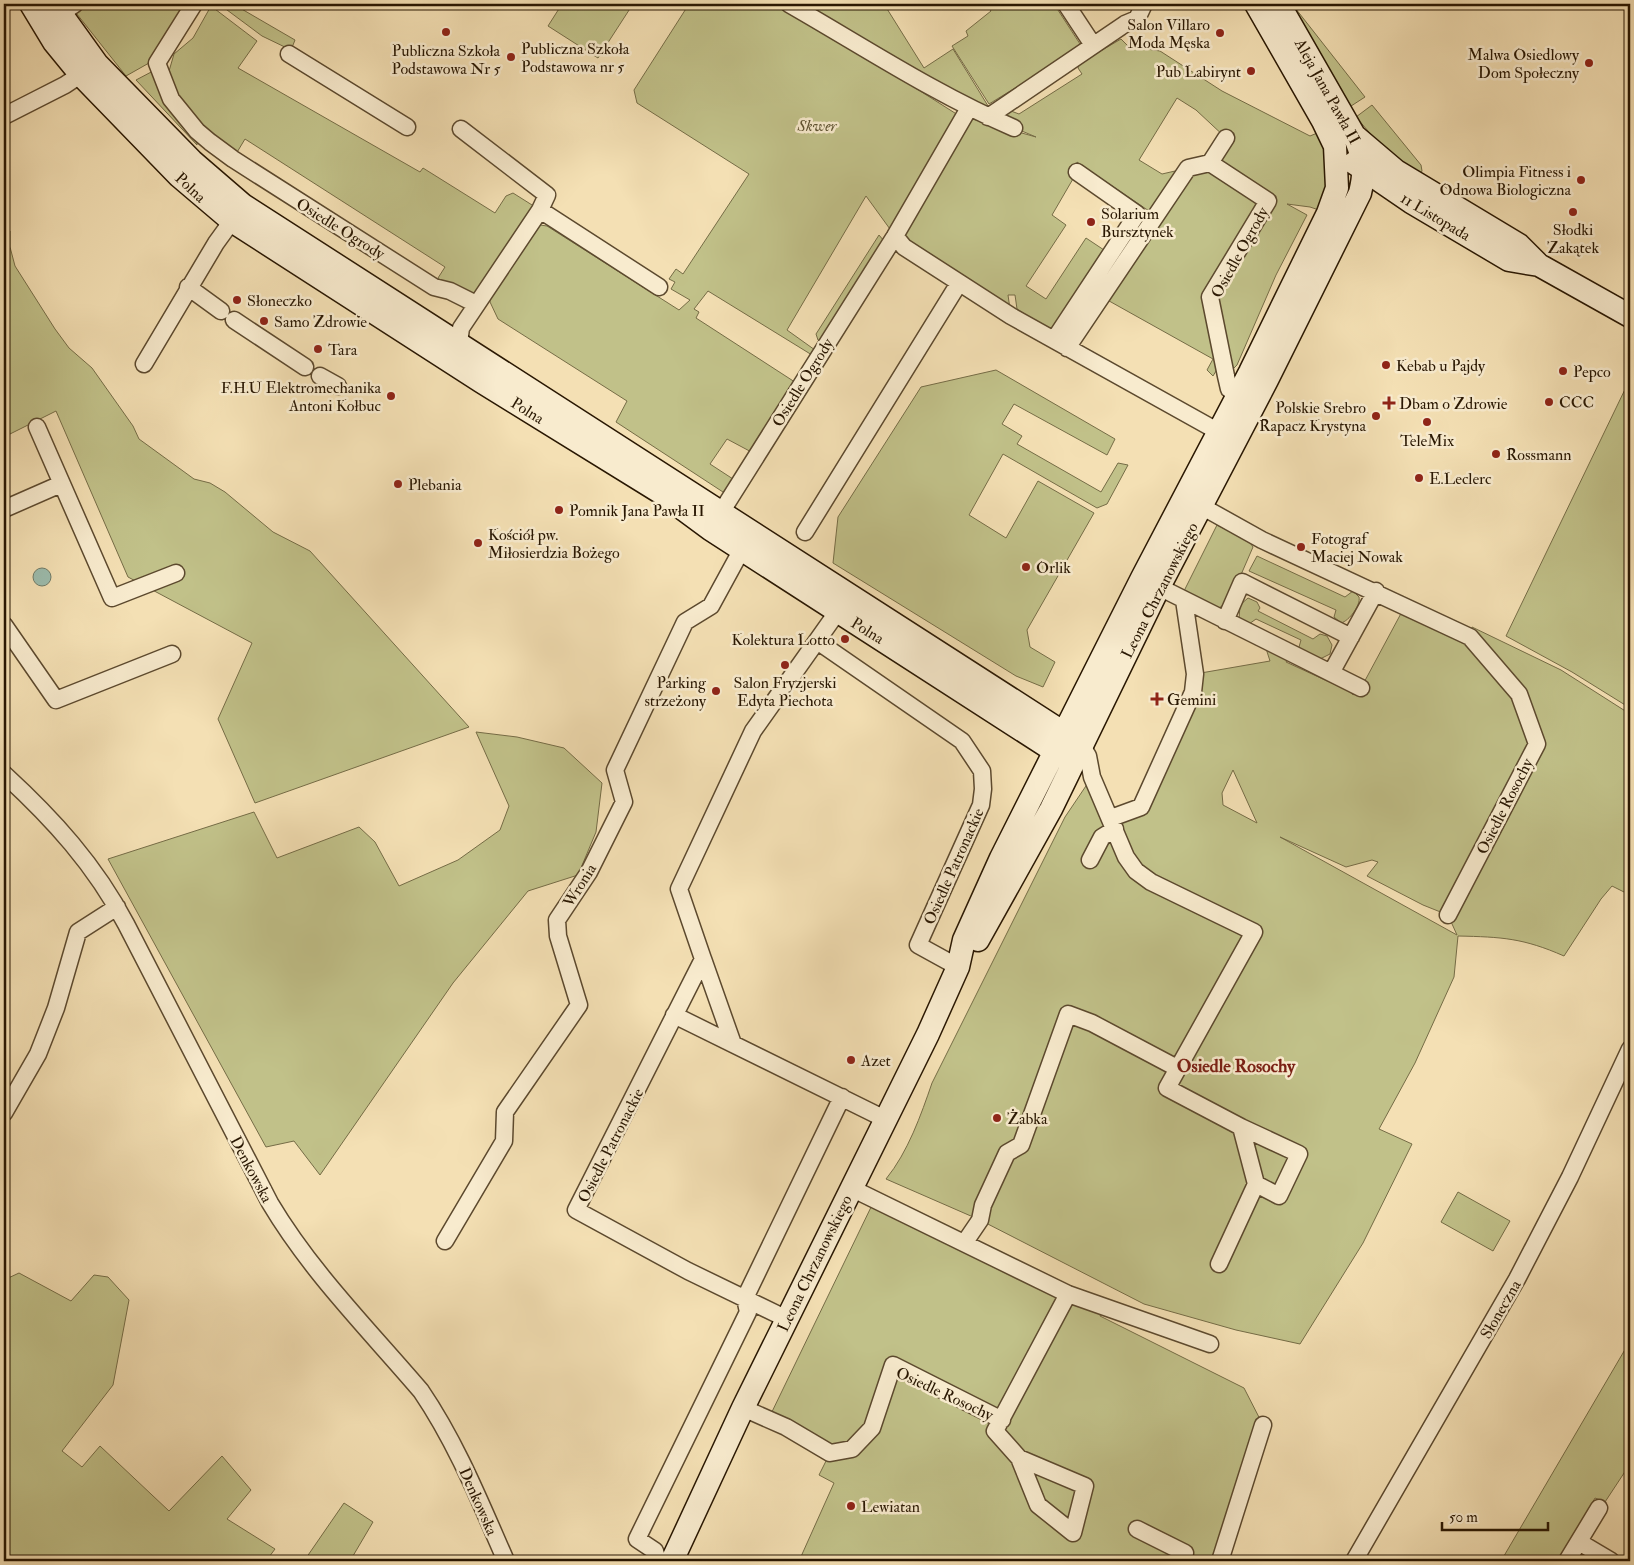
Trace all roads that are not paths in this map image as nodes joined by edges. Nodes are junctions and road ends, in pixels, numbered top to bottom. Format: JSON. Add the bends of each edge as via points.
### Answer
{"nodes":[{"id":1,"x":31,"y":4,"type":"edge"},
{"id":2,"x":194,"y":4,"type":"edge"},
{"id":3,"x":789,"y":4,"type":"edge"},
{"id":4,"x":1066,"y":4,"type":"edge"},
{"id":5,"x":1144,"y":4,"type":"edge"},
{"id":6,"x":1256,"y":4,"type":"edge"},
{"id":7,"x":1279,"y":4,"type":"edge"},
{"id":8,"x":809,"y":10,"type":"edge"},
{"id":9,"x":58,"y":12,"type":"edge"},
{"id":10,"x":1093,"y":45,"type":"junction"},
{"id":11,"x":289,"y":54,"type":"dead end"},
{"id":12,"x":89,"y":69,"type":"junction"},
{"id":13,"x":969,"y":108,"type":"junction"},
{"id":14,"x":4,"y":116,"type":"edge"},
{"id":15,"x":988,"y":117,"type":"junction"},
{"id":16,"x":406,"y":127,"type":"dead end"},
{"id":17,"x":1014,"y":128,"type":"dead end"},
{"id":18,"x":461,"y":129,"type":"dead end"},
{"id":19,"x":1226,"y":138,"type":"dead end"},
{"id":20,"x":1344,"y":141,"type":"junction"},
{"id":21,"x":210,"y":142,"type":"junction"},
{"id":22,"x":1210,"y":163,"type":"junction"},
{"id":23,"x":185,"y":169,"type":"junction"},
{"id":24,"x":1396,"y":171,"type":"junction"},
{"id":25,"x":1077,"y":172,"type":"dead end"},
{"id":26,"x":1365,"y":172,"type":"junction"},
{"id":27,"x":1337,"y":188,"type":"junction"},
{"id":28,"x":1411,"y":202,"type":"junction"},
{"id":29,"x":540,"y":210,"type":"junction"},
{"id":30,"x":1353,"y":210,"type":"junction"},
{"id":31,"x":237,"y":213,"type":"junction"},
{"id":32,"x":1328,"y":214,"type":"joint"},
{"id":33,"x":895,"y":236,"type":"junction"},
{"id":34,"x":1539,"y":265,"type":"junction"},
{"id":35,"x":959,"y":283,"type":"junction"},
{"id":36,"x":659,"y":287,"type":"dead end"},
{"id":37,"x":188,"y":288,"type":"junction"},
{"id":38,"x":476,"y":304,"type":"junction"},
{"id":39,"x":1630,"y":316,"type":"edge"},
{"id":40,"x":459,"y":343,"type":"junction"},
{"id":41,"x":1060,"y":344,"type":"junction"},
{"id":42,"x":144,"y":364,"type":"dead end"},
{"id":43,"x":305,"y":366,"type":"dead end"},
{"id":44,"x":320,"y":376,"type":"dead end"},
{"id":45,"x":338,"y":386,"type":"dead end"},
{"id":46,"x":1237,"y":394,"type":"junction"},
{"id":47,"x":37,"y":427,"type":"dead end"},
{"id":48,"x":1219,"y":432,"type":"junction"},
{"id":49,"x":61,"y":484,"type":"junction"},
{"id":50,"x":1193,"y":502,"type":"junction"},
{"id":51,"x":4,"y":509,"type":"edge"},
{"id":52,"x":716,"y":521,"type":"junction"},
{"id":53,"x":805,"y":532,"type":"dead end"},
{"id":54,"x":746,"y":541,"type":"junction"},
{"id":55,"x":176,"y":573,"type":"dead end"},
{"id":56,"x":1150,"y":582,"type":"junction"},
{"id":57,"x":1376,"y":591,"type":"junction"},
{"id":58,"x":1184,"y":600,"type":"junction"},
{"id":59,"x":844,"y":603,"type":"junction"},
{"id":60,"x":1225,"y":620,"type":"junction"},
{"id":61,"x":4,"y":625,"type":"edge"},
{"id":62,"x":1351,"y":637,"type":"junction"},
{"id":63,"x":817,"y":642,"type":"junction"},
{"id":64,"x":172,"y":654,"type":"dead end"},
{"id":65,"x":1331,"y":673,"type":"junction"},
{"id":66,"x":1361,"y":688,"type":"dead end"},
{"id":67,"x":1083,"y":694,"type":"junction"},
{"id":68,"x":1038,"y":714,"type":"junction"},
{"id":69,"x":1068,"y":747,"type":"junction"},
{"id":70,"x":4,"y":774,"type":"edge"},
{"id":71,"x":1113,"y":823,"type":"junction"},
{"id":72,"x":1090,"y":860,"type":"dead end"},
{"id":73,"x":116,"y":907,"type":"junction"},
{"id":74,"x":1448,"y":915,"type":"dead end"},
{"id":75,"x":703,"y":959,"type":"junction"},
{"id":76,"x":958,"y":967,"type":"junction"},
{"id":77,"x":674,"y":1015,"type":"junction"},
{"id":78,"x":733,"y":1044,"type":"junction"},
{"id":79,"x":1630,"y":1049,"type":"edge"},
{"id":80,"x":1177,"y":1068,"type":"junction"},
{"id":81,"x":842,"y":1098,"type":"junction"},
{"id":82,"x":4,"y":1113,"type":"edge"},
{"id":83,"x":885,"y":1119,"type":"junction"},
{"id":84,"x":1241,"y":1127,"type":"junction"},
{"id":85,"x":1256,"y":1184,"type":"junction"},
{"id":86,"x":851,"y":1188,"type":"junction"},
{"id":87,"x":445,"y":1241,"type":"dead end"},
{"id":88,"x":965,"y":1242,"type":"junction"},
{"id":89,"x":1219,"y":1264,"type":"dead end"},
{"id":90,"x":1068,"y":1294,"type":"junction"},
{"id":91,"x":745,"y":1298,"type":"junction"},
{"id":92,"x":786,"y":1319,"type":"junction"},
{"id":93,"x":1210,"y":1344,"type":"dead end"},
{"id":94,"x":743,"y":1408,"type":"junction"},
{"id":95,"x":1002,"y":1420,"type":"junction"},
{"id":96,"x":1263,"y":1425,"type":"dead end"},
{"id":97,"x":1018,"y":1458,"type":"junction"},
{"id":98,"x":1599,"y":1508,"type":"dead end"},
{"id":99,"x":1137,"y":1529,"type":"dead end"},
{"id":100,"x":1579,"y":1542,"type":"junction"},
{"id":101,"x":506,"y":1561,"type":"edge"},
{"id":102,"x":658,"y":1561,"type":"edge"},
{"id":103,"x":672,"y":1561,"type":"edge"},
{"id":104,"x":1182,"y":1561,"type":"edge"},
{"id":105,"x":1220,"y":1561,"type":"edge"},
{"id":106,"x":1354,"y":1561,"type":"edge"},
{"id":107,"x":1567,"y":1561,"type":"edge"},
{"id":108,"x":1611,"y":1561,"type":"edge"}],
"edges":[{"from":1,"to":9,"type":"street","name":"Polna"},
{"from":2,"to":21,"type":"street","name":"Osiedle Ogrody","via":[[157,62],[171,99]]},
{"from":3,"to":8,"type":"street"},
{"from":4,"to":10,"type":"street"},
{"from":5,"to":10,"type":"street","via":[[1137,19]]},
{"from":6,"to":20,"type":"street","name":"Aleja Jana Pawła II","via":[[1313,104]]},
{"from":7,"to":20,"type":"street","name":"Aleja Jana Pawła II"},
{"from":8,"to":13,"type":"street"},
{"from":9,"to":12,"type":"street","name":"Polna"},
{"from":10,"to":15,"type":"street"},
{"from":11,"to":16,"type":"street"},
{"from":12,"to":14,"type":"street"},
{"from":12,"to":23,"type":"street","name":"Polna"},
{"from":13,"to":15,"type":"street"},
{"from":13,"to":33,"type":"street","name":"Osiedle Ogrody"},
{"from":15,"to":17,"type":"street"},
{"from":18,"to":29,"type":"street","via":[[547,195]]},
{"from":19,"to":22,"type":"street"},
{"from":20,"to":24,"type":"street","name":"11 Listopada"},
{"from":20,"to":26,"type":"street","name":"Aleja Jana Pawła II"},
{"from":20,"to":27,"type":"street","name":"Aleja Jana Pawła II"},
{"from":21,"to":23,"type":"street"},
{"from":21,"to":38,"type":"street","name":"Osiedle Ogrody","via":[[434,287]]},
{"from":22,"to":41,"type":"street","via":[[1188,168]]},
{"from":22,"to":46,"type":"street","name":"Osiedle Ogrody","via":[[1268,201],[1210,297],[1229,389]]},
{"from":23,"to":31,"type":"street","name":"Polna"},
{"from":24,"to":26,"type":"street","name":"11 Listopada"},
{"from":24,"to":34,"type":"street","name":"11 Listopada","via":[[1518,245]]},
{"from":25,"to":41,"type":"street","via":[[1137,214]]},
{"from":26,"to":27,"type":"street","via":[[1347,179]]},
{"from":26,"to":28,"type":"street","name":"11 Listopada"},
{"from":26,"to":30,"type":"street","name":"Leona Chrzanowskiego"},
{"from":27,"to":32,"type":"street","name":"Aleja Jana Pawła II"},
{"from":28,"to":30,"type":"street","via":[[1388,198],[1371,200]]},
{"from":28,"to":34,"type":"street","name":"11 Listopada","via":[[1509,260]]},
{"from":29,"to":36,"type":"street"},
{"from":29,"to":38,"type":"street"},
{"from":30,"to":50,"type":"street","name":"Leona Chrzanowskiego"},
{"from":31,"to":37,"type":"street"},
{"from":31,"to":40,"type":"street","name":"Polna"},
{"from":31,"to":52,"type":"street","name":"Polna","via":[[482,382],[660,492]]},
{"from":32,"to":46,"type":"street","name":"Leona Chrzanowskiego"},
{"from":33,"to":35,"type":"street","via":[[904,247]]},
{"from":33,"to":52,"type":"street","name":"Osiedle Ogrody"},
{"from":34,"to":39,"type":"street","name":"11 Listopada"},
{"from":35,"to":41,"type":"street"},
{"from":35,"to":53,"type":"street"},
{"from":37,"to":42,"type":"street"},
{"from":37,"to":43,"type":"street"},
{"from":38,"to":40,"type":"street","via":[[461,328]]},
{"from":40,"to":52,"type":"street","name":"Polna"},
{"from":41,"to":48,"type":"street"},
{"from":44,"to":45,"type":"street"},
{"from":46,"to":48,"type":"street","name":"Leona Chrzanowskiego"},
{"from":47,"to":49,"type":"street"},
{"from":48,"to":50,"type":"street","name":"Leona Chrzanowskiego"},
{"from":49,"to":51,"type":"street"},
{"from":49,"to":55,"type":"street","via":[[112,598]]},
{"from":50,"to":56,"type":"street","name":"Leona Chrzanowskiego"},
{"from":50,"to":57,"type":"street","name":"Osiedle Rosochy","via":[[1262,540]]},
{"from":52,"to":54,"type":"street","name":"Polna"},
{"from":54,"to":59,"type":"street","name":"Polna"},
{"from":54,"to":87,"type":"street","name":"Wronia","via":[[711,606],[685,622],[615,770],[624,802],[589,872],[556,920],[579,1005],[505,1112],[504,1141]]},
{"from":56,"to":58,"type":"street"},
{"from":56,"to":67,"type":"street","name":"Leona Chrzanowskiego"},
{"from":56,"to":69,"type":"street","name":"Leona Chrzanowskiego"},
{"from":57,"to":62,"type":"street"},
{"from":57,"to":74,"type":"street","name":"Osiedle Rosochy","via":[[1470,637],[1519,694],[1537,744]]},
{"from":58,"to":60,"type":"street"},
{"from":58,"to":71,"type":"street","via":[[1195,674],[1192,692],[1140,807]]},
{"from":59,"to":63,"type":"street"},
{"from":59,"to":68,"type":"street","name":"Polna"},
{"from":59,"to":69,"type":"street","name":"Polna"},
{"from":60,"to":62,"type":"street","via":[[1242,582]]},
{"from":60,"to":65,"type":"street"},
{"from":61,"to":64,"type":"street","via":[[56,700]]},
{"from":62,"to":65,"type":"street"},
{"from":63,"to":75,"type":"street","via":[[753,731],[679,889]]},
{"from":63,"to":76,"type":"street","name":"Osiedle Patronackie","via":[[962,741],[982,771],[984,789],[981,805],[918,945]]},
{"from":65,"to":66,"type":"street"},
{"from":67,"to":68,"type":"street","via":[[1062,707]]},
{"from":67,"to":69,"type":"street","name":"Leona Chrzanowskiego"},
{"from":68,"to":69,"type":"street","name":"Polna"},
{"from":69,"to":71,"type":"street","via":[[1088,756],[1092,777]]},
{"from":69,"to":76,"type":"street","name":"Leona Chrzanowskiego","via":[[1051,808],[974,947]]},
{"from":70,"to":73,"type":"street","name":"Denkowska","via":[[79,851]]},
{"from":71,"to":72,"type":"street"},
{"from":71,"to":80,"type":"street","via":[[1126,857],[1136,871],[1151,882],[1254,932]]},
{"from":73,"to":82,"type":"street","via":[[78,932],[56,1008],[38,1054]]},
{"from":73,"to":101,"type":"street","name":"Denkowska","via":[[289,1235],[437,1414],[470,1477]]},
{"from":75,"to":77,"type":"street","name":"Osiedle Patronackie"},
{"from":75,"to":78,"type":"street"},
{"from":76,"to":83,"type":"street","name":"Leona Chrzanowskiego"},
{"from":77,"to":78,"type":"street"},
{"from":77,"to":91,"type":"street","name":"Osiedle Patronackie","via":[[576,1210]]},
{"from":78,"to":81,"type":"street"},
{"from":79,"to":106,"type":"street","name":"Słoneczna","via":[[1570,1178],[1517,1279]]},
{"from":80,"to":84,"type":"street","via":[[1167,1088]]},
{"from":80,"to":88,"type":"street","via":[[1092,1023],[1068,1014],[1021,1145],[1007,1153],[983,1205],[980,1220]]},
{"from":81,"to":83,"type":"street"},
{"from":81,"to":91,"type":"street"},
{"from":83,"to":86,"type":"street","name":"Leona Chrzanowskiego"},
{"from":84,"to":85,"type":"street"},
{"from":84,"to":85,"type":"street","via":[[1299,1154],[1278,1196]]},
{"from":85,"to":89,"type":"street"},
{"from":86,"to":88,"type":"street"},
{"from":86,"to":92,"type":"street","name":"Leona Chrzanowskiego"},
{"from":88,"to":90,"type":"street"},
{"from":90,"to":93,"type":"street"},
{"from":90,"to":95,"type":"street","name":"Osiedle Rosochy"},
{"from":91,"to":92,"type":"street","name":"Osiedle Patronackie"},
{"from":91,"to":102,"type":"street","via":[[748,1312],[637,1539],[654,1551]]},
{"from":92,"to":94,"type":"street","name":"Leona Chrzanowskiego"},
{"from":94,"to":95,"type":"street","name":"Osiedle Rosochy","via":[[786,1427],[830,1453],[852,1450],[872,1428],[893,1365]]},
{"from":94,"to":103,"type":"street","name":"Leona Chrzanowskiego"},
{"from":95,"to":97,"type":"street","name":"Osiedle Rosochy","via":[[995,1431]]},
{"from":96,"to":105,"type":"street"},
{"from":97,"to":97,"type":"street","name":"Osiedle Rosochy","via":[[1038,1505],[1073,1532],[1085,1486]]},
{"from":98,"to":100,"type":"street"},
{"from":99,"to":104,"type":"street","via":[[1185,1553]]},
{"from":100,"to":107,"type":"street"},
{"from":100,"to":108,"type":"street"}]}
